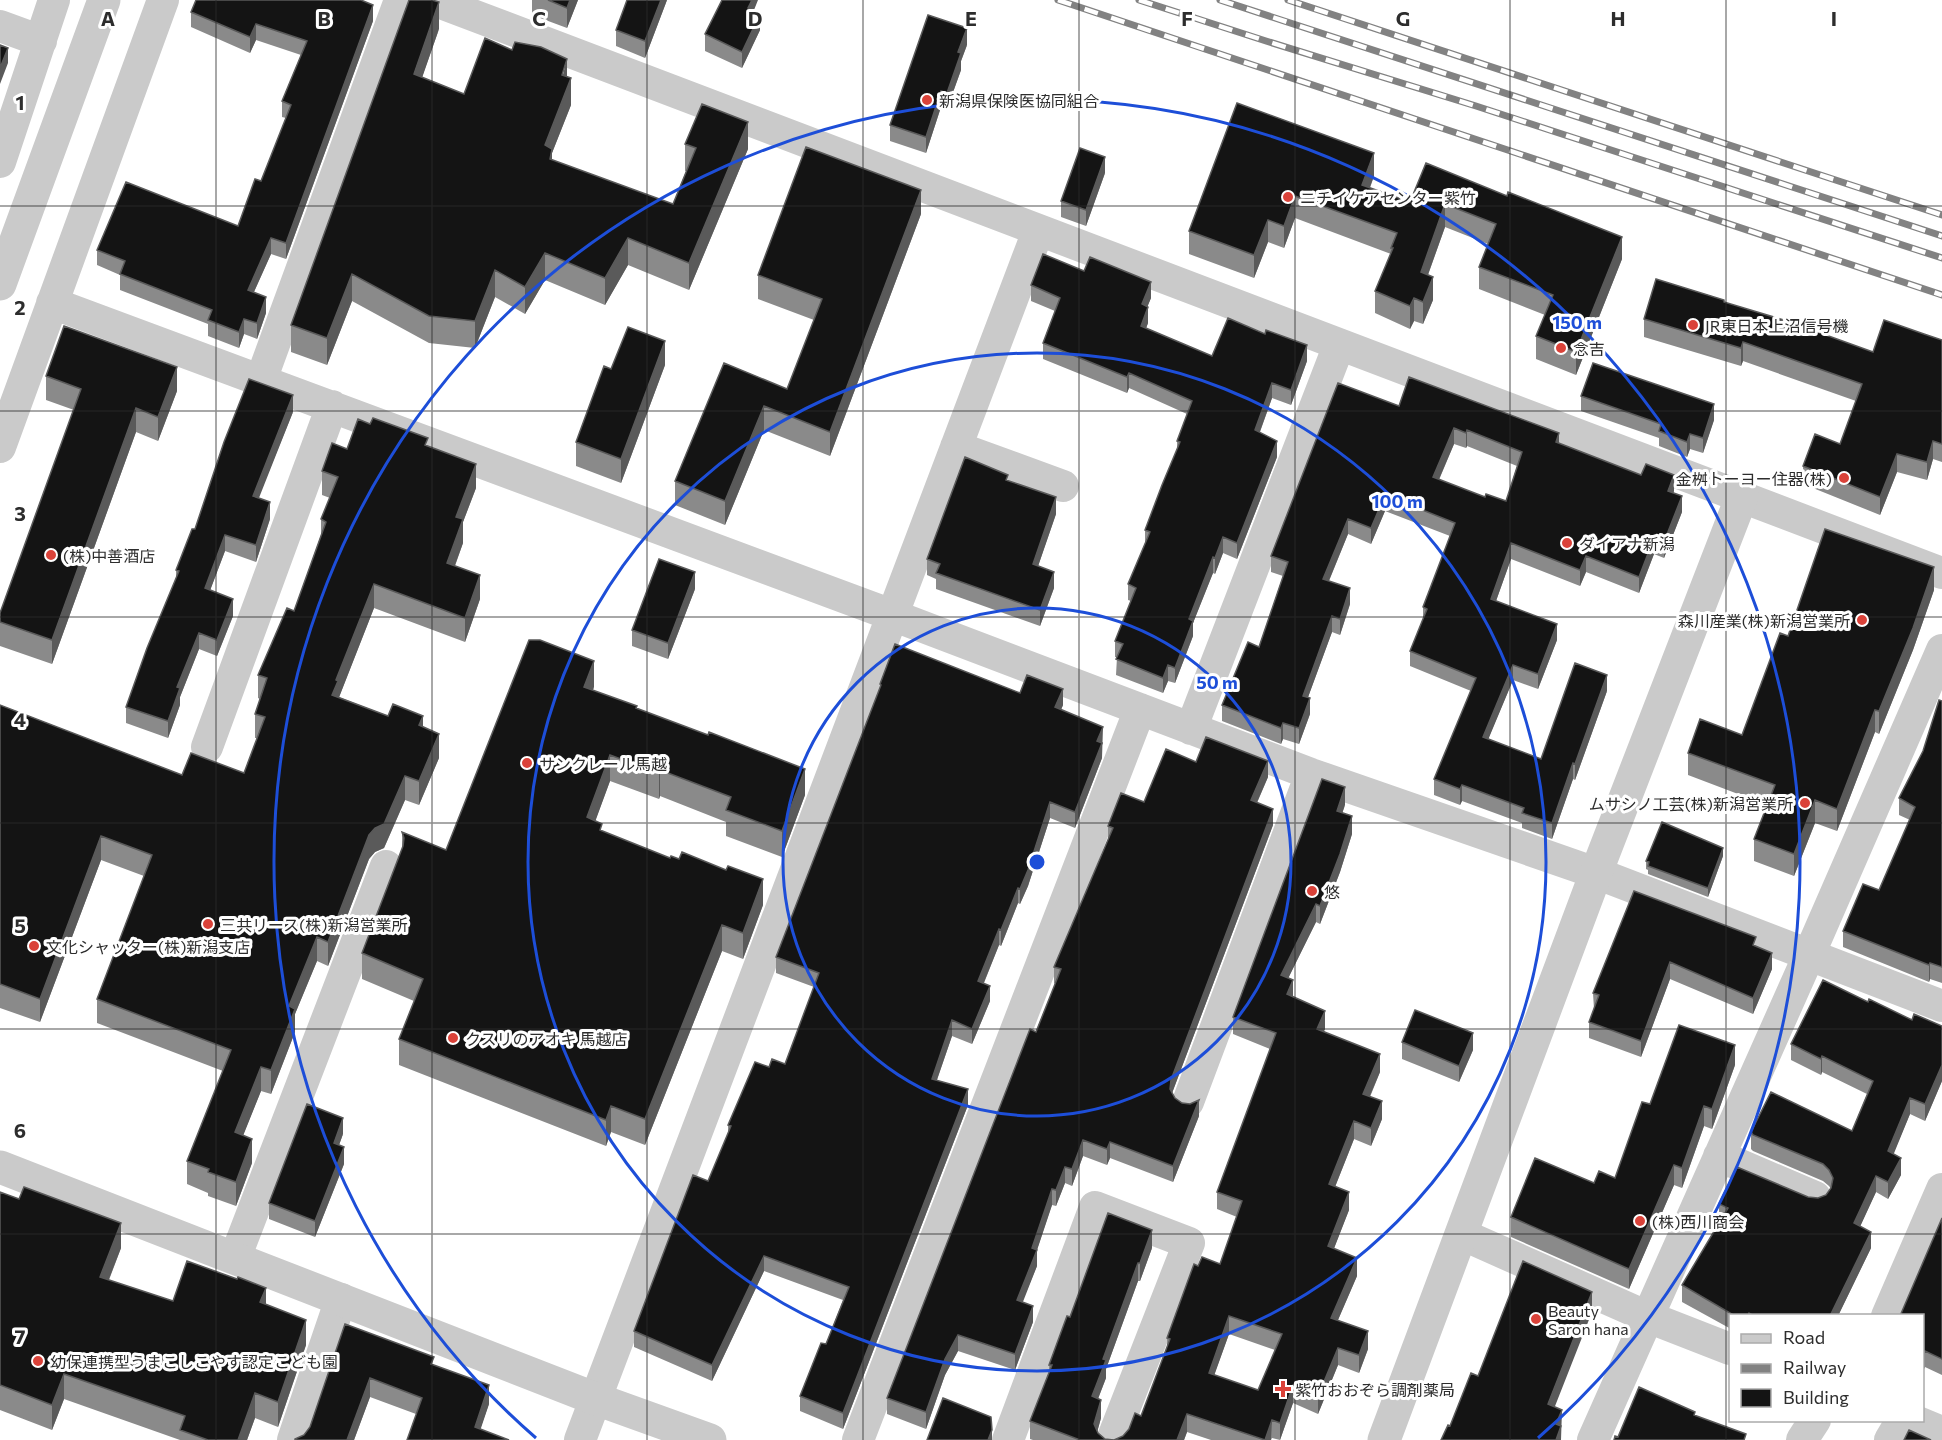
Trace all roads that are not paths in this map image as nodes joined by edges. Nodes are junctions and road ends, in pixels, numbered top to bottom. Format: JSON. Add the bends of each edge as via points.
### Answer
{"nodes":[{"id":1,"x":54,"y":0,"type":"edge"},
{"id":2,"x":104,"y":0,"type":"edge"},
{"id":3,"x":163,"y":0,"type":"edge"},
{"id":4,"x":400,"y":0,"type":"edge"},
{"id":5,"x":433,"y":0,"type":"edge"},
{"id":6,"x":0,"y":26,"type":"edge"},
{"id":7,"x":41,"y":41,"type":"junction"},
{"id":8,"x":0,"y":162,"type":"edge"},
{"id":9,"x":1038,"y":231,"type":"junction"},
{"id":10,"x":0,"y":284,"type":"edge"},
{"id":11,"x":52,"y":303,"type":"junction"},
{"id":12,"x":1340,"y":345,"type":"junction"},
{"id":13,"x":261,"y":380,"type":"junction"},
{"id":14,"x":332,"y":406,"type":"junction"},
{"id":15,"x":0,"y":447,"type":"edge"},
{"id":16,"x":956,"y":447,"type":"junction"},
{"id":17,"x":1063,"y":486,"type":"dead end"},
{"id":18,"x":1742,"y":496,"type":"junction"},
{"id":19,"x":1942,"y":573,"type":"edge"},
{"id":20,"x":892,"y":615,"type":"junction"},
{"id":21,"x":1942,"y":650,"type":"edge"},
{"id":22,"x":1931,"y":705,"type":"edge"},
{"id":23,"x":1140,"y":709,"type":"junction"},
{"id":24,"x":1191,"y":729,"type":"junction"},
{"id":25,"x":207,"y":747,"type":"dead end"},
{"id":26,"x":1311,"y":774,"type":"junction"},
{"id":27,"x":387,"y":866,"type":"dead end"},
{"id":28,"x":1596,"y":873,"type":"junction"},
{"id":29,"x":1809,"y":955,"type":"junction"},
{"id":30,"x":1942,"y":1006,"type":"edge"},
{"id":31,"x":1188,"y":1102,"type":"edge"},
{"id":32,"x":1719,"y":1156,"type":"junction"},
{"id":33,"x":0,"y":1167,"type":"edge"},
{"id":34,"x":1942,"y":1189,"type":"edge"},
{"id":35,"x":1815,"y":1197,"type":"edge"},
{"id":36,"x":1461,"y":1234,"type":"junction"},
{"id":37,"x":235,"y":1258,"type":"junction"},
{"id":38,"x":341,"y":1299,"type":"junction"},
{"id":39,"x":1888,"y":1314,"type":"edge"},
{"id":40,"x":1648,"y":1317,"type":"junction"},
{"id":41,"x":1729,"y":1348,"type":"edge"},
{"id":42,"x":596,"y":1399,"type":"junction"},
{"id":43,"x":1814,"y":1422,"type":"edge"},
{"id":44,"x":1901,"y":1422,"type":"edge"},
{"id":45,"x":1918,"y":1422,"type":"edge"},
{"id":46,"x":1942,"y":1432,"type":"edge"},
{"id":47,"x":293,"y":1440,"type":"edge"},
{"id":48,"x":580,"y":1440,"type":"edge"},
{"id":49,"x":710,"y":1440,"type":"edge"},
{"id":50,"x":858,"y":1440,"type":"edge"},
{"id":51,"x":1008,"y":1440,"type":"edge"},
{"id":52,"x":1112,"y":1440,"type":"edge"},
{"id":53,"x":1384,"y":1440,"type":"edge"},
{"id":54,"x":1593,"y":1440,"type":"edge"},
{"id":55,"x":1802,"y":1440,"type":"edge"},
{"id":56,"x":1890,"y":1440,"type":"edge"}],
"edges":[{"from":1,"to":7,"type":"street"},
{"from":2,"to":10,"type":"street"},
{"from":3,"to":11,"type":"street"},
{"from":4,"to":13,"type":"street"},
{"from":5,"to":9,"type":"street"},
{"from":6,"to":7,"type":"street"},
{"from":7,"to":8,"type":"street"},
{"from":9,"to":12,"type":"street"},
{"from":9,"to":16,"type":"street"},
{"from":11,"to":13,"type":"street"},
{"from":11,"to":15,"type":"street"},
{"from":12,"to":18,"type":"street"},
{"from":12,"to":24,"type":"street"},
{"from":13,"to":14,"type":"street"},
{"from":14,"to":20,"type":"street"},
{"from":14,"to":25,"type":"street"},
{"from":16,"to":17,"type":"street"},
{"from":16,"to":20,"type":"street"},
{"from":18,"to":19,"type":"street"},
{"from":18,"to":28,"type":"street"},
{"from":20,"to":23,"type":"street"},
{"from":20,"to":42,"type":"street"},
{"from":21,"to":22,"type":"street"},
{"from":22,"to":29,"type":"street"},
{"from":23,"to":24,"type":"street"},
{"from":23,"to":50,"type":"street"},
{"from":24,"to":26,"type":"street"},
{"from":26,"to":28,"type":"street"},
{"from":26,"to":31,"type":"street"},
{"from":27,"to":37,"type":"street"},
{"from":28,"to":29,"type":"street"},
{"from":28,"to":36,"type":"street"},
{"from":29,"to":30,"type":"street"},
{"from":29,"to":32,"type":"street"},
{"from":32,"to":35,"type":"street"},
{"from":32,"to":40,"type":"street"},
{"from":33,"to":37,"type":"street"},
{"from":34,"to":39,"type":"street"},
{"from":36,"to":40,"type":"street"},
{"from":36,"to":53,"type":"street"},
{"from":37,"to":38,"type":"street"},
{"from":38,"to":42,"type":"street"},
{"from":38,"to":47,"type":"street"},
{"from":40,"to":41,"type":"street"},
{"from":40,"to":54,"type":"street"},
{"from":42,"to":48,"type":"street"},
{"from":42,"to":49,"type":"street"},
{"from":43,"to":55,"type":"street"},
{"from":44,"to":56,"type":"street"},
{"from":45,"to":46,"type":"street"},
{"from":51,"to":52,"type":"street","via":[[1095,1207],[1189,1243]]}]}
